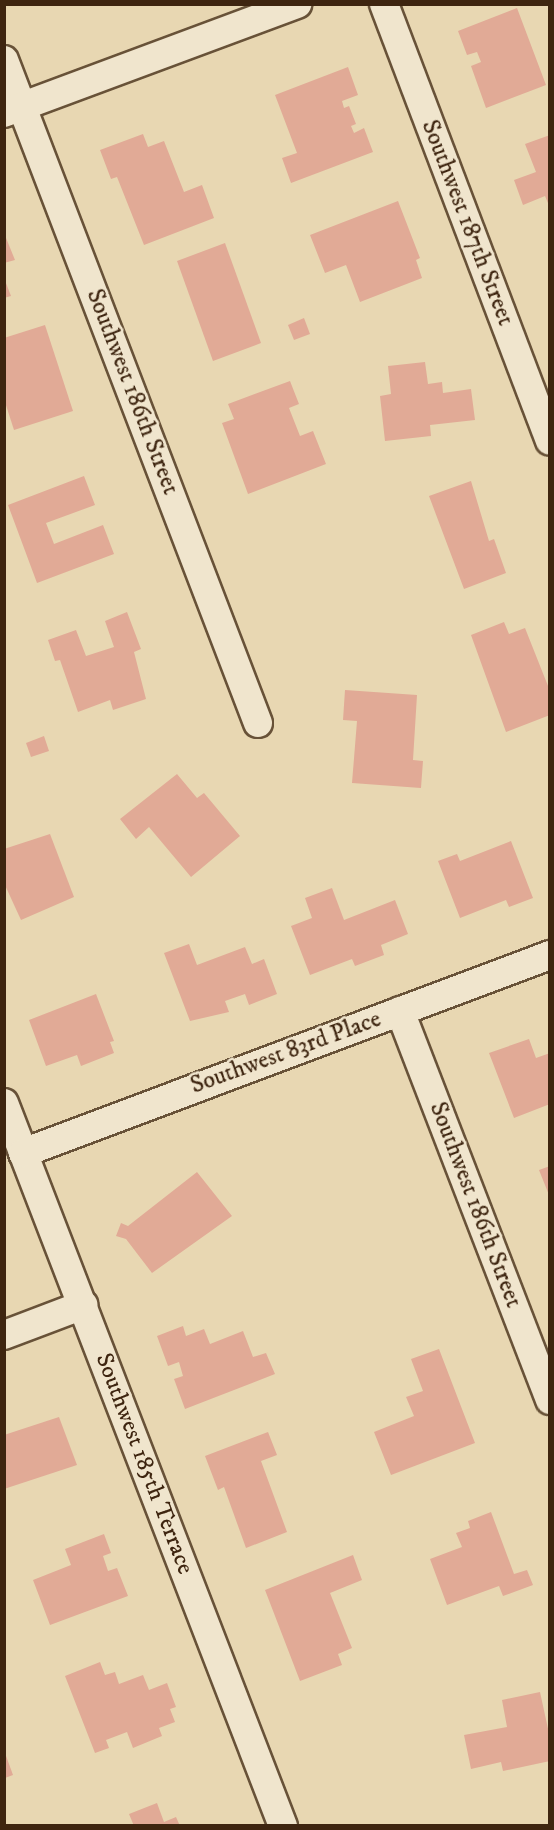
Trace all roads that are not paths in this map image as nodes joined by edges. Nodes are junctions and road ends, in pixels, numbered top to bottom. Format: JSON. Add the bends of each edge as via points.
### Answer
{"nodes":[{"id":1,"x":297,"y":4,"type":"edge"},
{"id":2,"x":384,"y":4,"type":"edge"},
{"id":3,"x":4,"y":60,"type":"edge"},
{"id":4,"x":13,"y":109,"type":"edge"},
{"id":5,"x":549,"y":441,"type":"edge"},
{"id":6,"x":258,"y":723,"type":"dead end"},
{"id":7,"x":549,"y":955,"type":"edge"},
{"id":8,"x":400,"y":1011,"type":"junction"},
{"id":9,"x":4,"y":1103,"type":"edge"},
{"id":10,"x":23,"y":1153,"type":"junction"},
{"id":11,"x":83,"y":1305,"type":"junction"},
{"id":12,"x":4,"y":1335,"type":"edge"},
{"id":13,"x":549,"y":1400,"type":"edge"},
{"id":14,"x":283,"y":1826,"type":"edge"}],
"edges":[{"from":1,"to":4,"type":"street"},
{"from":2,"to":5,"type":"street","name":"Southwest 187th Street"},
{"from":3,"to":4,"type":"street","name":"Southwest 186th Street"},
{"from":4,"to":6,"type":"street","name":"Southwest 186th Street"},
{"from":7,"to":8,"type":"street","name":"Southwest 83rd Place"},
{"from":8,"to":10,"type":"street","name":"Southwest 83rd Place"},
{"from":8,"to":13,"type":"street","name":"Southwest 186th Street"},
{"from":9,"to":10,"type":"street","name":"Southwest 185th Terrace"},
{"from":10,"to":11,"type":"street","name":"Southwest 185th Terrace"},
{"from":11,"to":12,"type":"street"},
{"from":11,"to":14,"type":"street","name":"Southwest 185th Terrace"}]}
